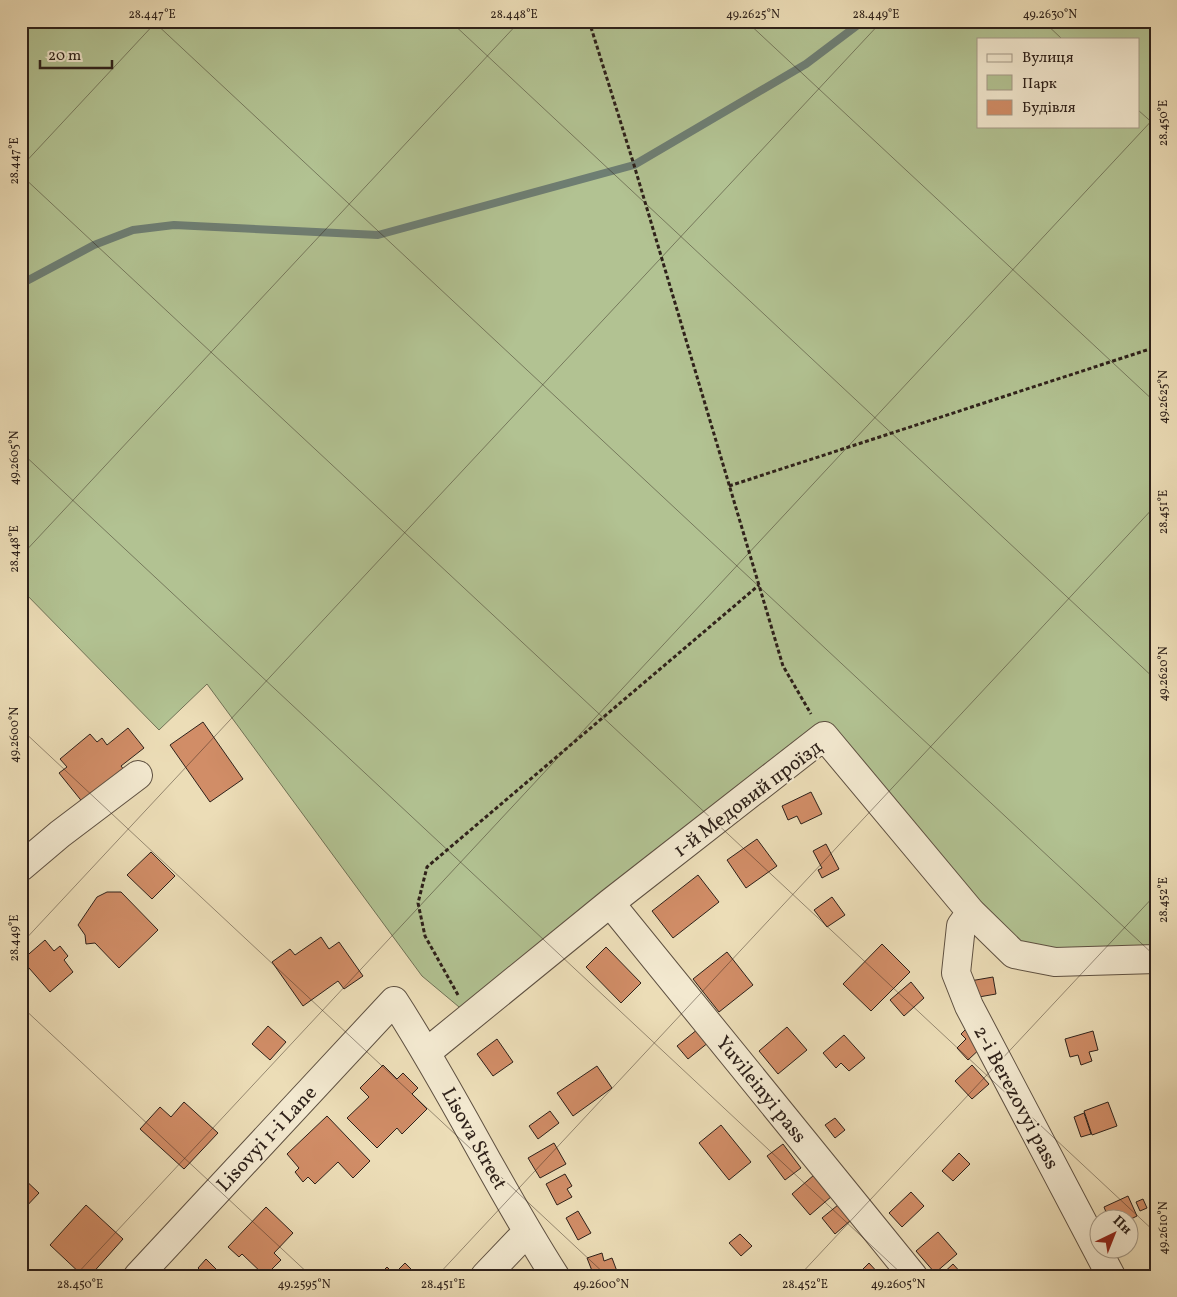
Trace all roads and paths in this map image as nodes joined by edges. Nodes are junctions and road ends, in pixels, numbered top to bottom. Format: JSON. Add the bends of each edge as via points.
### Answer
{"nodes":[{"id":1,"x":589,"y":21,"type":"edge"},
{"id":2,"x":1156,"y":347,"type":"edge"},
{"id":3,"x":729,"y":486,"type":"junction"},
{"id":4,"x":759,"y":585,"type":"junction"},
{"id":5,"x":824,"y":736,"type":"junction"},
{"id":6,"x":138,"y":775,"type":"dead end"},
{"id":7,"x":21,"y":867,"type":"edge"},
{"id":8,"x":610,"y":903,"type":"junction"},
{"id":9,"x":971,"y":912,"type":"junction"},
{"id":10,"x":1156,"y":959,"type":"edge"},
{"id":11,"x":394,"y":1001,"type":"joint"},
{"id":12,"x":471,"y":1017,"type":"junction"},
{"id":13,"x":427,"y":1052,"type":"junction"},
{"id":14,"x":527,"y":1232,"type":"junction"},
{"id":15,"x":138,"y":1276,"type":"edge"},
{"id":16,"x":485,"y":1276,"type":"edge"},
{"id":17,"x":555,"y":1276,"type":"edge"},
{"id":18,"x":913,"y":1276,"type":"edge"},
{"id":19,"x":1111,"y":1276,"type":"edge"}],
"edges":[{"from":1,"to":3,"type":"path"},
{"from":2,"to":3,"type":"path"},
{"from":3,"to":4,"type":"path"},
{"from":4,"to":5,"type":"path","via":[[783,666]]},
{"from":4,"to":12,"type":"path","via":[[427,867],[418,903],[424,936]]},
{"from":5,"to":8,"type":"street","name":"1-й Медовий проїзд"},
{"from":5,"to":9,"type":"street","name":"1-й Медовий проїзд"},
{"from":6,"to":7,"type":"street"},
{"from":8,"to":12,"type":"street","name":"1-й Медовий проїзд"},
{"from":8,"to":18,"type":"street","name":"Yuvileinyi pass"},
{"from":9,"to":10,"type":"street","name":"1-й Медовий проїзд","via":[[1014,954],[1054,962]]},
{"from":9,"to":19,"type":"street","name":"2-i Berezovyi pass","via":[[961,926],[956,973],[968,1006]]},
{"from":11,"to":13,"type":"street","name":"Lisova Street"},
{"from":11,"to":15,"type":"street","name":"Lisovyi 1-i Lane"},
{"from":12,"to":13,"type":"street","name":"1-й Медовий проїзд"},
{"from":13,"to":14,"type":"street","name":"Lisova Street"},
{"from":14,"to":16,"type":"street"},
{"from":14,"to":17,"type":"street","name":"Lisova Street"}]}
